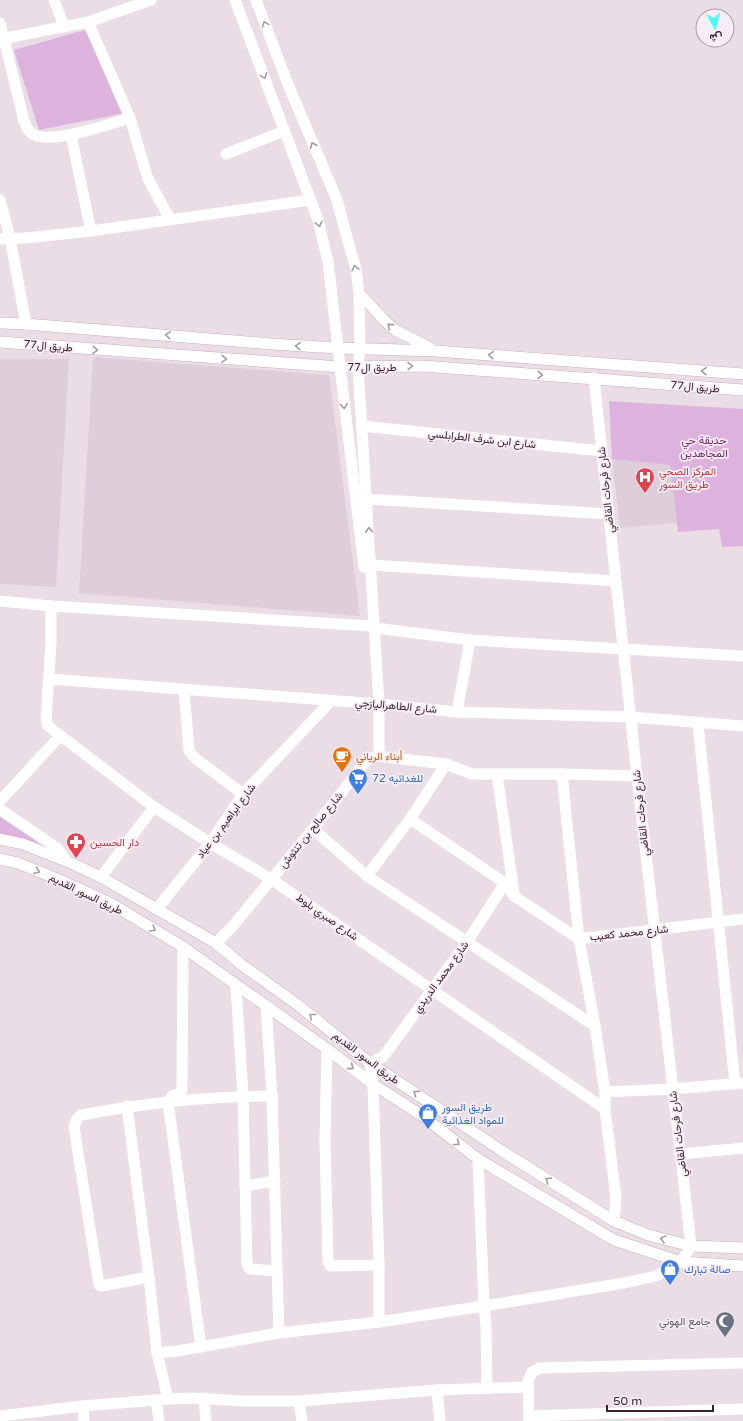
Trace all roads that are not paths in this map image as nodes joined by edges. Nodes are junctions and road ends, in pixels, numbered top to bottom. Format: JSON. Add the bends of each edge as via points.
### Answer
{"nodes":[{"id":1,"x":54,"y":0,"type":"edge"},
{"id":2,"x":151,"y":0,"type":"edge"},
{"id":3,"x":235,"y":0,"type":"edge"},
{"id":4,"x":256,"y":0,"type":"edge"},
{"id":5,"x":124,"y":4,"type":"edge"},
{"id":6,"x":88,"y":22,"type":"junction"},
{"id":7,"x":0,"y":23,"type":"edge"},
{"id":8,"x":64,"y":26,"type":"junction"},
{"id":9,"x":2,"y":39,"type":"edge"},
{"id":10,"x":130,"y":118,"type":"junction"},
{"id":11,"x":284,"y":131,"type":"junction"},
{"id":12,"x":71,"y":135,"type":"junction"},
{"id":13,"x":226,"y":154,"type":"dead end"},
{"id":14,"x":0,"y":200,"type":"edge"},
{"id":15,"x":311,"y":200,"type":"junction"},
{"id":16,"x":170,"y":219,"type":"junction"},
{"id":17,"x":91,"y":231,"type":"junction"},
{"id":18,"x":5,"y":238,"type":"edge"},
{"id":19,"x":359,"y":294,"type":"junction"},
{"id":20,"x":0,"y":324,"type":"edge"},
{"id":21,"x":26,"y":324,"type":"junction"},
{"id":22,"x":0,"y":342,"type":"edge"},
{"id":23,"x":337,"y":348,"type":"junction"},
{"id":24,"x":360,"y":348,"type":"junction"},
{"id":25,"x":436,"y":351,"type":"junction"},
{"id":26,"x":340,"y":367,"type":"junction"},
{"id":27,"x":358,"y":367,"type":"junction"},
{"id":28,"x":743,"y":374,"type":"edge"},
{"id":29,"x":594,"y":378,"type":"junction"},
{"id":30,"x":743,"y":390,"type":"edge"},
{"id":31,"x":362,"y":426,"type":"junction"},
{"id":32,"x":602,"y":451,"type":"junction"},
{"id":33,"x":367,"y":499,"type":"junction"},
{"id":34,"x":609,"y":514,"type":"junction"},
{"id":35,"x":371,"y":565,"type":"junction"},
{"id":36,"x":616,"y":581,"type":"junction"},
{"id":37,"x":0,"y":601,"type":"edge"},
{"id":38,"x":51,"y":606,"type":"junction"},
{"id":39,"x":373,"y":627,"type":"junction"},
{"id":40,"x":470,"y":640,"type":"junction"},
{"id":41,"x":623,"y":649,"type":"junction"},
{"id":42,"x":743,"y":656,"type":"edge"},
{"id":43,"x":50,"y":679,"type":"junction"},
{"id":44,"x":184,"y":690,"type":"junction"},
{"id":45,"x":331,"y":701,"type":"junction"},
{"id":46,"x":379,"y":704,"type":"junction"},
{"id":47,"x":457,"y":712,"type":"junction"},
{"id":48,"x":631,"y":717,"type":"junction"},
{"id":49,"x":698,"y":723,"type":"junction"},
{"id":50,"x":743,"y":726,"type":"edge"},
{"id":51,"x":60,"y":736,"type":"junction"},
{"id":52,"x":379,"y":756,"type":"junction"},
{"id":53,"x":446,"y":764,"type":"junction"},
{"id":54,"x":497,"y":774,"type":"junction"},
{"id":55,"x":562,"y":774,"type":"junction"},
{"id":56,"x":637,"y":776,"type":"junction"},
{"id":57,"x":243,"y":794,"type":"junction"},
{"id":58,"x":0,"y":801,"type":"edge"},
{"id":59,"x":154,"y":806,"type":"junction"},
{"id":60,"x":0,"y":809,"type":"edge"},
{"id":61,"x":410,"y":819,"type":"junction"},
{"id":62,"x":313,"y":829,"type":"junction"},
{"id":63,"x":0,"y":840,"type":"edge"},
{"id":64,"x":210,"y":843,"type":"junction"},
{"id":65,"x":0,"y":859,"type":"edge"},
{"id":66,"x":67,"y":861,"type":"junction"},
{"id":67,"x":367,"y":876,"type":"junction"},
{"id":68,"x":101,"y":877,"type":"junction"},
{"id":69,"x":271,"y":879,"type":"junction"},
{"id":70,"x":505,"y":883,"type":"junction"},
{"id":71,"x":514,"y":896,"type":"junction"},
{"id":72,"x":157,"y":909,"type":"junction"},
{"id":73,"x":743,"y":919,"type":"edge"},
{"id":74,"x":718,"y":923,"type":"junction"},
{"id":75,"x":655,"y":930,"type":"junction"},
{"id":76,"x":579,"y":939,"type":"junction"},
{"id":77,"x":467,"y":942,"type":"junction"},
{"id":78,"x":216,"y":943,"type":"junction"},
{"id":79,"x":183,"y":947,"type":"junction"},
{"id":80,"x":236,"y":986,"type":"junction"},
{"id":81,"x":432,"y":990,"type":"junction"},
{"id":82,"x":266,"y":1006,"type":"junction"},
{"id":83,"x":595,"y":1026,"type":"junction"},
{"id":84,"x":327,"y":1049,"type":"junction"},
{"id":85,"x":370,"y":1063,"type":"junction"},
{"id":86,"x":373,"y":1084,"type":"junction"},
{"id":87,"x":739,"y":1084,"type":"edge"},
{"id":88,"x":673,"y":1089,"type":"junction"},
{"id":89,"x":605,"y":1092,"type":"junction"},
{"id":90,"x":243,"y":1096,"type":"junction"},
{"id":91,"x":272,"y":1096,"type":"junction"},
{"id":92,"x":168,"y":1102,"type":"junction"},
{"id":93,"x":127,"y":1106,"type":"junction"},
{"id":94,"x":605,"y":1109,"type":"junction"},
{"id":95,"x":743,"y":1148,"type":"edge"},
{"id":96,"x":680,"y":1154,"type":"junction"},
{"id":97,"x":478,"y":1159,"type":"junction"},
{"id":98,"x":275,"y":1180,"type":"junction"},
{"id":99,"x":245,"y":1186,"type":"junction"},
{"id":100,"x":614,"y":1221,"type":"junction"},
{"id":101,"x":691,"y":1246,"type":"junction"},
{"id":102,"x":743,"y":1248,"type":"edge"},
{"id":103,"x":681,"y":1262,"type":"junction"},
{"id":104,"x":379,"y":1265,"type":"junction"},
{"id":105,"x":743,"y":1266,"type":"edge"},
{"id":106,"x":276,"y":1270,"type":"junction"},
{"id":107,"x":149,"y":1277,"type":"junction"},
{"id":108,"x":484,"y":1306,"type":"junction"},
{"id":109,"x":379,"y":1322,"type":"junction"},
{"id":110,"x":279,"y":1333,"type":"junction"},
{"id":111,"x":201,"y":1347,"type":"junction"},
{"id":112,"x":157,"y":1353,"type":"junction"},
{"id":113,"x":743,"y":1363,"type":"edge"},
{"id":114,"x":528,"y":1387,"type":"junction"},
{"id":115,"x":487,"y":1389,"type":"junction"},
{"id":116,"x":437,"y":1390,"type":"junction"},
{"id":117,"x":168,"y":1398,"type":"junction"},
{"id":118,"x":204,"y":1398,"type":"junction"},
{"id":119,"x":156,"y":1400,"type":"junction"},
{"id":120,"x":299,"y":1401,"type":"junction"},
{"id":121,"x":83,"y":1406,"type":"junction"},
{"id":122,"x":743,"y":1409,"type":"edge"},
{"id":123,"x":0,"y":1416,"type":"edge"},
{"id":124,"x":529,"y":1418,"type":"edge"},
{"id":125,"x":84,"y":1421,"type":"edge"},
{"id":126,"x":158,"y":1421,"type":"edge"},
{"id":127,"x":206,"y":1421,"type":"edge"},
{"id":128,"x":302,"y":1421,"type":"edge"},
{"id":129,"x":440,"y":1421,"type":"edge"}],
"edges":[{"from":1,"to":8,"type":"street"},
{"from":2,"to":5,"type":"street"},
{"from":3,"to":11,"type":"street","one_way":true},
{"from":19,"to":4,"type":"street","one_way":true,"via":[[356,269],[337,200],[287,82]]},
{"from":5,"to":6,"type":"street"},
{"from":6,"to":8,"type":"street"},
{"from":6,"to":10,"type":"street"},
{"from":7,"to":9,"type":"street"},
{"from":8,"to":9,"type":"street"},
{"from":9,"to":12,"type":"street","via":[[29,132],[42,137]]},
{"from":10,"to":12,"type":"street"},
{"from":10,"to":16,"type":"street","via":[[148,179]]},
{"from":11,"to":13,"type":"street"},
{"from":11,"to":15,"type":"street"},
{"from":12,"to":17,"type":"street"},
{"from":14,"to":18,"type":"street"},
{"from":15,"to":16,"type":"street"},
{"from":15,"to":23,"type":"street","one_way":true,"via":[[328,261]]},
{"from":16,"to":17,"type":"street"},
{"from":17,"to":18,"type":"street"},
{"from":18,"to":21,"type":"street"},
{"from":19,"to":24,"type":"street"},
{"from":25,"to":19,"type":"street","one_way":true,"via":[[395,330]]},
{"from":20,"to":21,"type":"street"},
{"from":23,"to":21,"type":"street","one_way":true},
{"from":22,"to":26,"type":"street","name":"طريق ال77","one_way":true},
{"from":23,"to":24,"type":"street"},
{"from":23,"to":26,"type":"street"},
{"from":24,"to":25,"type":"street"},
{"from":24,"to":27,"type":"street"},
{"from":28,"to":25,"type":"street","one_way":true},
{"from":26,"to":27,"type":"street","name":"طريق ال77"},
{"from":26,"to":39,"type":"street","one_way":true},
{"from":27,"to":29,"type":"street","name":"طريق ال77","one_way":true,"via":[[422,366]]},
{"from":27,"to":31,"type":"street"},
{"from":29,"to":30,"type":"street","name":"طريق ال77"},
{"from":29,"to":32,"type":"street","name":"شارع فرحات القاضي"},
{"from":31,"to":32,"type":"street","name":"شارع ابن شرف الطرابلسي"},
{"from":31,"to":33,"type":"street"},
{"from":32,"to":34,"type":"street","name":"شارع فرحات القاضي"},
{"from":33,"to":34,"type":"street"},
{"from":35,"to":33,"type":"street","one_way":true},
{"from":34,"to":36,"type":"street","name":"شارع فرحات القاضي"},
{"from":35,"to":36,"type":"street"},
{"from":35,"to":39,"type":"street"},
{"from":36,"to":41,"type":"street","name":"شارع فرحات القاضي"},
{"from":37,"to":38,"type":"street"},
{"from":38,"to":39,"type":"street"},
{"from":38,"to":43,"type":"street"},
{"from":39,"to":40,"type":"street"},
{"from":39,"to":46,"type":"street"},
{"from":40,"to":41,"type":"street"},
{"from":40,"to":47,"type":"street"},
{"from":41,"to":42,"type":"street"},
{"from":41,"to":48,"type":"street","name":"شارع فرحات القاضي"},
{"from":43,"to":44,"type":"street","name":"شارع الطاهراليازجي"},
{"from":43,"to":51,"type":"street","name":"شارع صبري بلوط","via":[[46,720],[48,726]]},
{"from":44,"to":45,"type":"street","name":"شارع الطاهراليازجي"},
{"from":44,"to":57,"type":"street","via":[[189,751]]},
{"from":45,"to":46,"type":"street","name":"شارع الطاهراليازجي"},
{"from":45,"to":57,"type":"street","name":"شارع ابراهيم بن عياد"},
{"from":46,"to":47,"type":"street","name":"شارع الطاهراليازجي"},
{"from":46,"to":52,"type":"street"},
{"from":47,"to":48,"type":"street","name":"شارع الطاهراليازجي"},
{"from":48,"to":49,"type":"street","name":"شارع الطاهراليازجي"},
{"from":48,"to":56,"type":"street","name":"شارع فرحات القاضي"},
{"from":49,"to":50,"type":"street","name":"شارع الطاهراليازجي"},
{"from":49,"to":74,"type":"street"},
{"from":51,"to":58,"type":"street"},
{"from":51,"to":59,"type":"street","name":"شارع صبري بلوط"},
{"from":52,"to":53,"type":"street"},
{"from":52,"to":62,"type":"street","name":"شارع صالح بن تنتوش","via":[[367,760]]},
{"from":53,"to":54,"type":"street","via":[[472,774]]},
{"from":53,"to":61,"type":"street"},
{"from":54,"to":55,"type":"street"},
{"from":54,"to":71,"type":"street"},
{"from":55,"to":56,"type":"street"},
{"from":55,"to":76,"type":"street"},
{"from":56,"to":75,"type":"street","name":"شارع فرحات القاضي"},
{"from":57,"to":64,"type":"street","name":"شارع ابراهيم بن عياد"},
{"from":59,"to":64,"type":"street","name":"شارع صبري بلوط"},
{"from":59,"to":68,"type":"street"},
{"from":60,"to":66,"type":"street","via":[[54,845]]},
{"from":61,"to":67,"type":"street"},
{"from":61,"to":70,"type":"street","name":"شارع محمد كعيب"},
{"from":62,"to":67,"type":"street"},
{"from":62,"to":69,"type":"street","name":"شارع صالح بن تنتوش"},
{"from":63,"to":66,"type":"street","name":"طريق السور القديم","via":[[23,844]]},
{"from":64,"to":69,"type":"street","name":"شارع صبري بلوط"},
{"from":64,"to":72,"type":"street","name":"شارع ابراهيم بن عياد"},
{"from":65,"to":79,"type":"street","name":"طريق السور القديم","one_way":true,"via":[[25,866],[110,903]]},
{"from":66,"to":68,"type":"street","name":"طريق السور القديم"},
{"from":67,"to":77,"type":"street"},
{"from":68,"to":72,"type":"street","name":"طريق السور القديم"},
{"from":69,"to":78,"type":"street","name":"شارع صالح بن تنتوش"},
{"from":69,"to":81,"type":"street","name":"شارع صبري بلوط"},
{"from":70,"to":71,"type":"street","name":"شارع محمد كعيب"},
{"from":70,"to":77,"type":"street","name":"شارع محمد الدريدي"},
{"from":71,"to":76,"type":"street","name":"شارع محمد كعيب"},
{"from":72,"to":78,"type":"street","name":"طريق السور القديم"},
{"from":73,"to":74,"type":"street","name":"شارع محمد كعيب"},
{"from":74,"to":75,"type":"street","name":"شارع محمد كعيب"},
{"from":74,"to":87,"type":"street"},
{"from":75,"to":76,"type":"street","name":"شارع محمد كعيب"},
{"from":75,"to":88,"type":"street","name":"شارع فرحات القاضي"},
{"from":76,"to":83,"type":"street"},
{"from":77,"to":81,"type":"street","name":"شارع محمد الدريدي"},
{"from":77,"to":83,"type":"street"},
{"from":85,"to":78,"type":"street","name":"طريق السور القديم","one_way":true},
{"from":79,"to":80,"type":"street","name":"طريق السور القديم"},
{"from":79,"to":92,"type":"street","via":[[182,1090]]},
{"from":80,"to":82,"type":"street","name":"طريق السور القديم"},
{"from":80,"to":90,"type":"street"},
{"from":81,"to":85,"type":"street","name":"شارع محمد الدريدي","via":[[383,1057]]},
{"from":81,"to":94,"type":"street","name":"شارع صبري بلوط"},
{"from":82,"to":84,"type":"street","name":"طريق السور القديم"},
{"from":82,"to":91,"type":"street"},
{"from":83,"to":89,"type":"street"},
{"from":84,"to":86,"type":"street","name":"طريق السور القديم","one_way":true},
{"from":84,"to":104,"type":"street","via":[[325,1141],[328,1262],[332,1266]]},
{"from":85,"to":86,"type":"street"},
{"from":100,"to":85,"type":"street","name":"طريق السور القديم","one_way":true,"via":[[502,1151]]},
{"from":86,"to":97,"type":"street","name":"طريق السور القديم","one_way":true,"via":[[424,1116]]},
{"from":86,"to":104,"type":"street"},
{"from":87,"to":88,"type":"street"},
{"from":88,"to":89,"type":"street"},
{"from":88,"to":96,"type":"street","name":"شارع فرحات القاضي"},
{"from":89,"to":94,"type":"street"},
{"from":90,"to":91,"type":"street"},
{"from":90,"to":92,"type":"street"},
{"from":90,"to":99,"type":"street"},
{"from":91,"to":98,"type":"street"},
{"from":92,"to":93,"type":"street"},
{"from":92,"to":111,"type":"street"},
{"from":93,"to":107,"type":"street"},
{"from":93,"to":107,"type":"street","via":[[81,1115],[74,1128],[99,1284],[101,1286]]},
{"from":94,"to":100,"type":"street","via":[[616,1198]]},
{"from":95,"to":96,"type":"street"},
{"from":96,"to":101,"type":"street","name":"شارع فرحات القاضي"},
{"from":97,"to":103,"type":"street","name":"طريق السور القديم","via":[[614,1240]]},
{"from":97,"to":108,"type":"street"},
{"from":98,"to":99,"type":"street"},
{"from":98,"to":106,"type":"street"},
{"from":99,"to":106,"type":"street","via":[[248,1267]]},
{"from":101,"to":100,"type":"street","name":"طريق السور القديم","one_way":true,"via":[[648,1235]]},
{"from":101,"to":102,"type":"street","name":"طريق السور القديم"},
{"from":101,"to":103,"type":"street"},
{"from":103,"to":105,"type":"street","name":"طريق السور القديم"},
{"from":103,"to":108,"type":"street","via":[[656,1276]]},
{"from":104,"to":109,"type":"street"},
{"from":106,"to":110,"type":"street"},
{"from":107,"to":112,"type":"street"},
{"from":108,"to":109,"type":"street"},
{"from":108,"to":115,"type":"street"},
{"from":109,"to":110,"type":"street"},
{"from":110,"to":111,"type":"street"},
{"from":111,"to":112,"type":"street"},
{"from":112,"to":117,"type":"street"},
{"from":113,"to":114,"type":"street","via":[[540,1368],[532,1372]]},
{"from":114,"to":115,"type":"street"},
{"from":114,"to":124,"type":"street"},
{"from":115,"to":116,"type":"street"},
{"from":116,"to":120,"type":"street"},
{"from":116,"to":129,"type":"street"},
{"from":117,"to":118,"type":"street"},
{"from":117,"to":119,"type":"street"},
{"from":118,"to":120,"type":"street","via":[[242,1402]]},
{"from":118,"to":127,"type":"street"},
{"from":119,"to":121,"type":"street"},
{"from":119,"to":126,"type":"street"},
{"from":120,"to":128,"type":"street"},
{"from":121,"to":123,"type":"street"},
{"from":121,"to":125,"type":"street"},
{"from":122,"to":124,"type":"street"}]}
